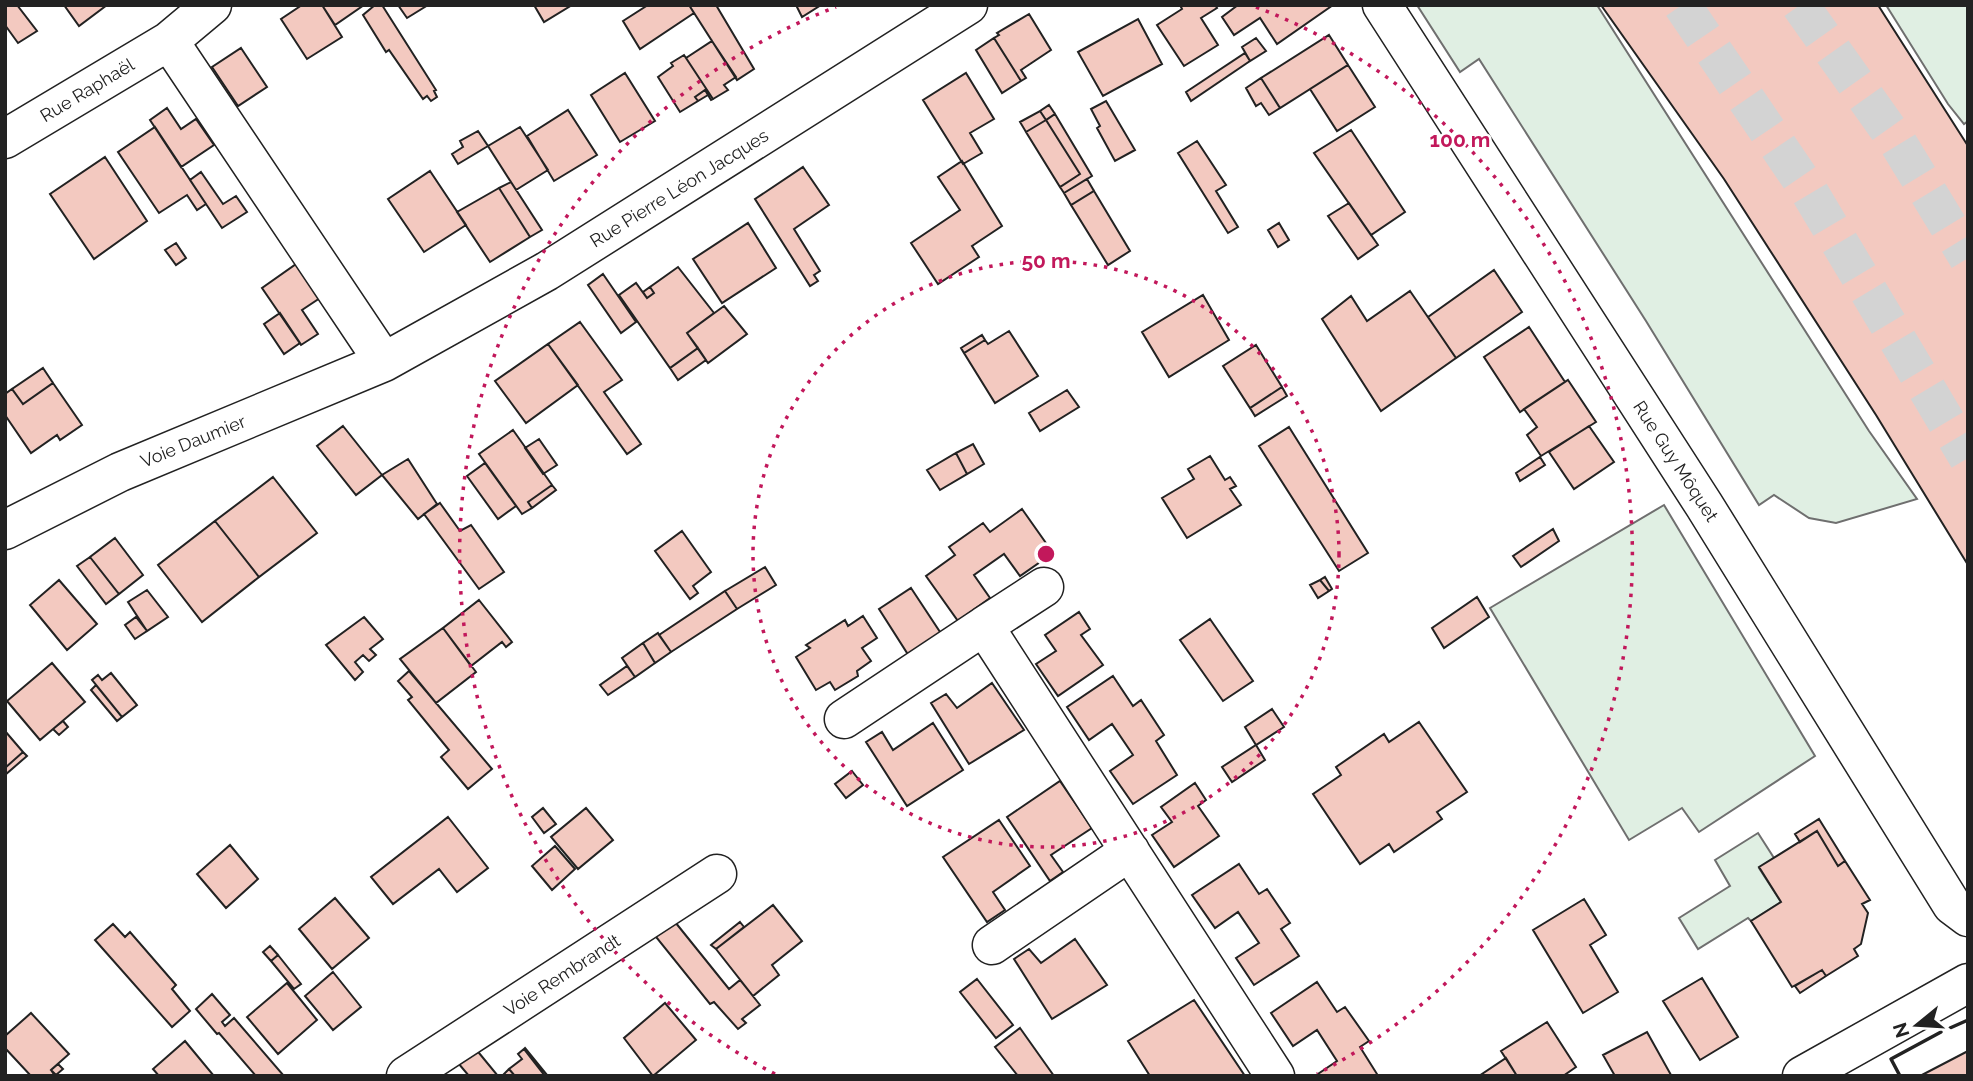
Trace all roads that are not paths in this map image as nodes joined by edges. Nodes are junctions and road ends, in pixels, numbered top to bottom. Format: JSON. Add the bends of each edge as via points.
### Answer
{"nodes":[{"id":1,"x":212,"y":5,"type":"edge"},
{"id":2,"x":968,"y":5,"type":"edge"},
{"id":3,"x":1382,"y":5,"type":"edge"},
{"id":4,"x":169,"y":41,"type":"junction"},
{"id":5,"x":5,"y":139,"type":"edge"},
{"id":6,"x":384,"y":362,"type":"junction"},
{"id":7,"x":5,"y":530,"type":"edge"},
{"id":8,"x":1044,"y":587,"type":"dead end"},
{"id":9,"x":984,"y":626,"type":"junction"},
{"id":10,"x":844,"y":719,"type":"dead end"},
{"id":11,"x":1130,"y":851,"type":"junction"},
{"id":12,"x":717,"y":874,"type":"dead end"},
{"id":13,"x":1968,"y":917,"type":"edge"},
{"id":14,"x":992,"y":945,"type":"dead end"},
{"id":15,"x":1968,"y":984,"type":"edge"},
{"id":16,"x":406,"y":1076,"type":"edge"},
{"id":17,"x":1275,"y":1076,"type":"edge"},
{"id":18,"x":1802,"y":1076,"type":"edge"}],
"edges":[{"from":1,"to":4,"type":"street","name":"Rue Raphaël"},
{"from":2,"to":6,"type":"street","name":"Rue Pierre Léon Jacques","via":[[547,271]]},
{"from":3,"to":13,"type":"street","name":"Rue Guy Môquet","via":[[1704,506],[1952,905]]},
{"from":4,"to":5,"type":"street","name":"Rue Raphaël"},
{"from":4,"to":6,"type":"street"},
{"from":6,"to":7,"type":"street","name":"Voie Daumier","via":[[120,472]]},
{"from":8,"to":9,"type":"street"},
{"from":9,"to":10,"type":"street"},
{"from":9,"to":11,"type":"street"},
{"from":11,"to":14,"type":"street"},
{"from":11,"to":17,"type":"street"},
{"from":12,"to":16,"type":"street","name":"Voie Rembrandt"},
{"from":15,"to":18,"type":"street"}]}
